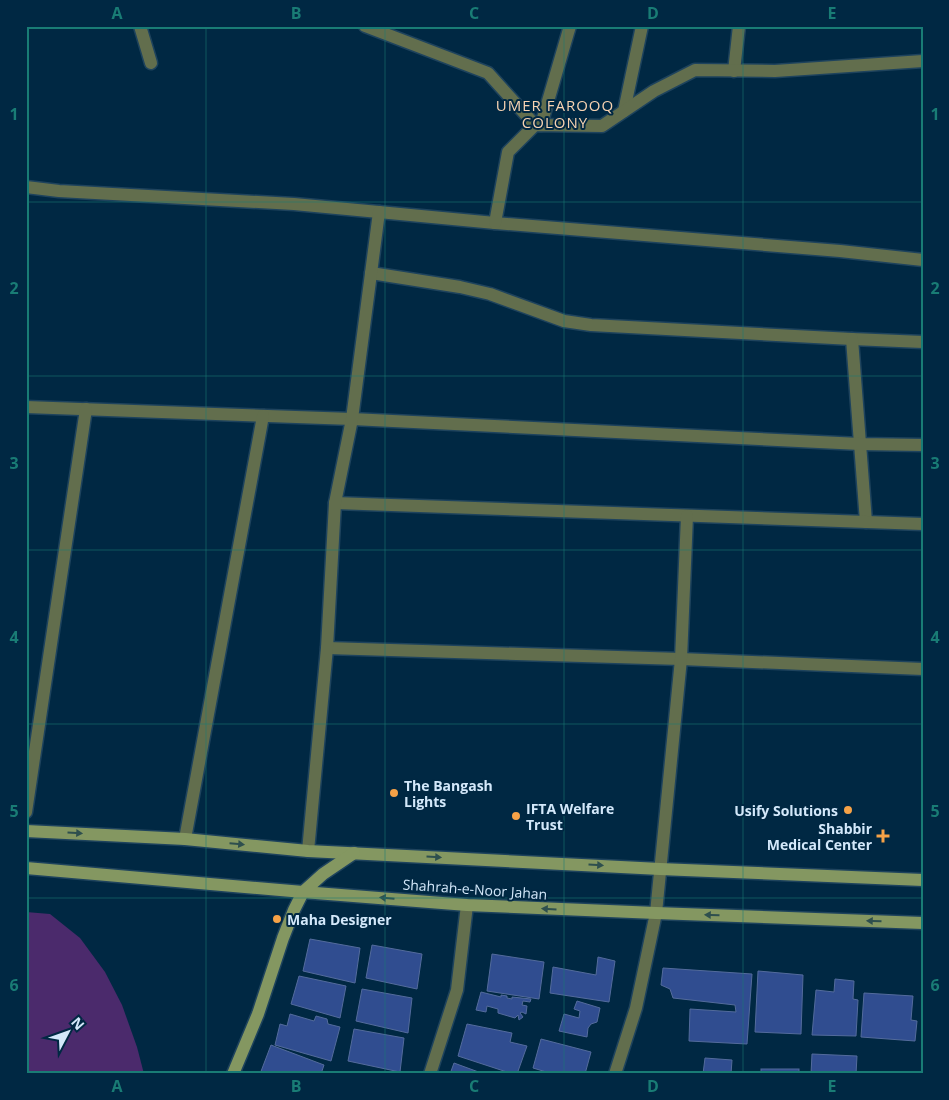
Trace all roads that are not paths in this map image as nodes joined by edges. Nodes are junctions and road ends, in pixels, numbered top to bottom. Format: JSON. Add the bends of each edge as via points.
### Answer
{"nodes":[{"id":1,"x":140,"y":26,"type":"edge"},
{"id":2,"x":365,"y":26,"type":"edge"},
{"id":3,"x":570,"y":26,"type":"edge"},
{"id":4,"x":642,"y":26,"type":"edge"},
{"id":5,"x":739,"y":26,"type":"edge"},
{"id":6,"x":396,"y":32,"type":"edge"},
{"id":7,"x":923,"y":61,"type":"edge"},
{"id":8,"x":152,"y":63,"type":"dead end"},
{"id":9,"x":734,"y":71,"type":"junction"},
{"id":10,"x":624,"y":111,"type":"junction"},
{"id":11,"x":538,"y":125,"type":"junction"},
{"id":12,"x":26,"y":187,"type":"edge"},
{"id":13,"x":380,"y":212,"type":"junction"},
{"id":14,"x":495,"y":223,"type":"junction"},
{"id":15,"x":923,"y":260,"type":"edge"},
{"id":16,"x":371,"y":273,"type":"junction"},
{"id":17,"x":852,"y":339,"type":"junction"},
{"id":18,"x":923,"y":342,"type":"edge"},
{"id":19,"x":26,"y":407,"type":"edge"},
{"id":20,"x":86,"y":409,"type":"junction"},
{"id":21,"x":263,"y":416,"type":"junction"},
{"id":22,"x":352,"y":419,"type":"junction"},
{"id":23,"x":860,"y":444,"type":"junction"},
{"id":24,"x":923,"y":445,"type":"edge"},
{"id":25,"x":336,"y":503,"type":"junction"},
{"id":26,"x":687,"y":516,"type":"junction"},
{"id":27,"x":866,"y":522,"type":"junction"},
{"id":28,"x":923,"y":524,"type":"edge"},
{"id":29,"x":327,"y":648,"type":"junction"},
{"id":30,"x":681,"y":659,"type":"junction"},
{"id":31,"x":923,"y":669,"type":"edge"},
{"id":32,"x":26,"y":812,"type":"edge"},
{"id":33,"x":26,"y":831,"type":"edge"},
{"id":34,"x":184,"y":839,"type":"junction"},
{"id":35,"x":308,"y":851,"type":"junction"},
{"id":36,"x":354,"y":853,"type":"junction"},
{"id":37,"x":26,"y":868,"type":"edge"},
{"id":38,"x":660,"y":869,"type":"junction"},
{"id":39,"x":923,"y":880,"type":"edge"},
{"id":40,"x":303,"y":892,"type":"junction"},
{"id":41,"x":467,"y":905,"type":"junction"},
{"id":42,"x":656,"y":913,"type":"junction"},
{"id":43,"x":923,"y":923,"type":"edge"},
{"id":44,"x":233,"y":1074,"type":"edge"},
{"id":45,"x":430,"y":1074,"type":"edge"},
{"id":46,"x":615,"y":1074,"type":"edge"}],
"edges":[{"from":1,"to":8,"type":"street"},
{"from":2,"to":6,"type":"street"},
{"from":3,"to":11,"type":"street"},
{"from":4,"to":10,"type":"street"},
{"from":5,"to":9,"type":"street"},
{"from":6,"to":11,"type":"street","via":[[488,74]]},
{"from":7,"to":9,"type":"street"},
{"from":9,"to":10,"type":"street","via":[[695,70]]},
{"from":10,"to":11,"type":"street","via":[[602,126]]},
{"from":11,"to":14,"type":"street","via":[[508,152]]},
{"from":12,"to":13,"type":"street"},
{"from":13,"to":14,"type":"street"},
{"from":13,"to":16,"type":"street"},
{"from":14,"to":15,"type":"street"},
{"from":16,"to":17,"type":"street","via":[[490,294],[564,321],[591,325]]},
{"from":16,"to":22,"type":"street"},
{"from":17,"to":18,"type":"street"},
{"from":17,"to":23,"type":"street"},
{"from":19,"to":20,"type":"street"},
{"from":20,"to":21,"type":"street"},
{"from":20,"to":32,"type":"street"},
{"from":21,"to":22,"type":"street"},
{"from":21,"to":34,"type":"street"},
{"from":22,"to":23,"type":"street"},
{"from":22,"to":25,"type":"street"},
{"from":23,"to":24,"type":"street"},
{"from":23,"to":27,"type":"street"},
{"from":25,"to":26,"type":"street"},
{"from":25,"to":29,"type":"street"},
{"from":26,"to":27,"type":"street"},
{"from":26,"to":30,"type":"street"},
{"from":27,"to":28,"type":"street"},
{"from":29,"to":30,"type":"street"},
{"from":29,"to":35,"type":"street"},
{"from":30,"to":31,"type":"street"},
{"from":30,"to":38,"type":"street"},
{"from":33,"to":34,"type":"main road","name":"Shahrah-e-Noor Jahan","one_way":true},
{"from":34,"to":35,"type":"main road","name":"Shahrah-e-Noor Jahan","one_way":true},
{"from":35,"to":36,"type":"main road","name":"Shahrah-e-Noor Jahan"},
{"from":36,"to":38,"type":"main road","name":"Shahrah-e-Noor Jahan","one_way":true},
{"from":36,"to":40,"type":"main road"},
{"from":37,"to":40,"type":"main road","name":"Shahrah-e-Noor Jahan"},
{"from":38,"to":39,"type":"main road","name":"Shahrah-e-Noor Jahan"},
{"from":38,"to":42,"type":"street"},
{"from":41,"to":40,"type":"main road","name":"Shahrah-e-Noor Jahan","one_way":true},
{"from":40,"to":44,"type":"main road"},
{"from":42,"to":41,"type":"main road","name":"Shahrah-e-Noor Jahan","one_way":true},
{"from":41,"to":45,"type":"street","via":[[457,990]]},
{"from":43,"to":42,"type":"main road","name":"Shahrah-e-Noor Jahan","one_way":true},
{"from":42,"to":46,"type":"street","via":[[636,1008]]}]}
